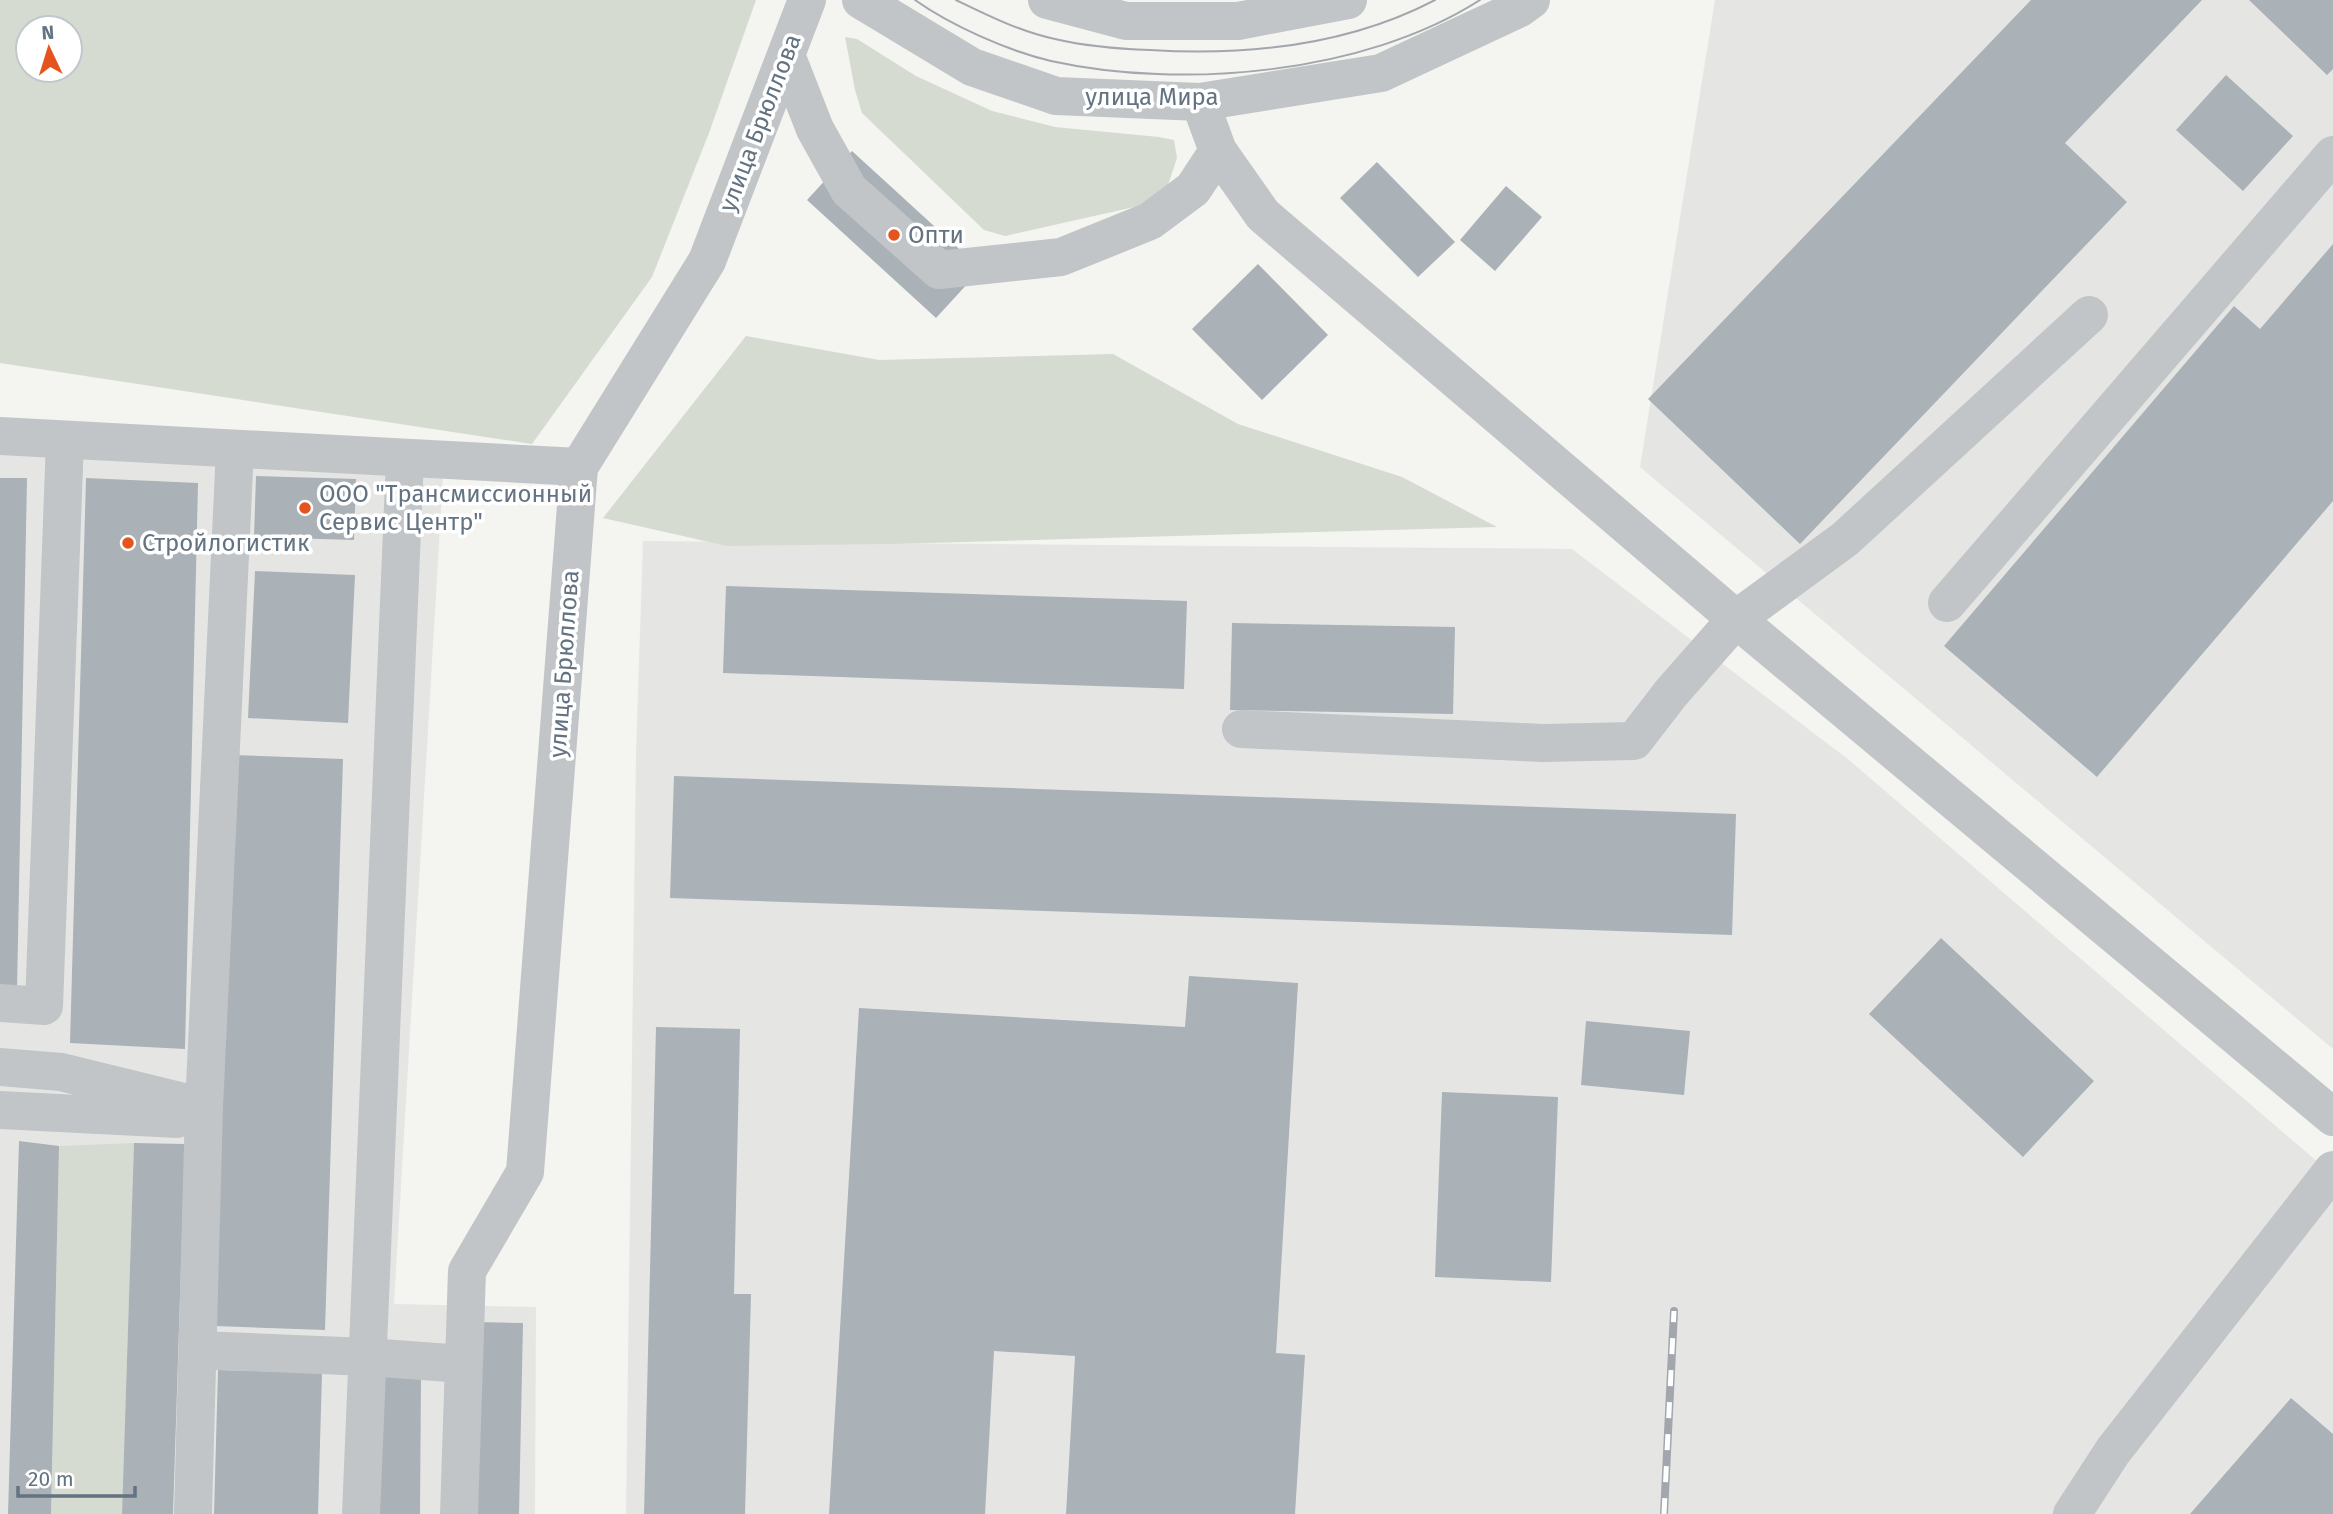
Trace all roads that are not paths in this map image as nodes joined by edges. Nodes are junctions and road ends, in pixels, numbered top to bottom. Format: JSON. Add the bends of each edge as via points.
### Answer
{"nodes":[{"id":1,"x":807,"y":0,"type":"edge"},
{"id":2,"x":861,"y":0,"type":"edge"},
{"id":3,"x":1047,"y":0,"type":"edge"},
{"id":4,"x":1348,"y":0,"type":"edge"},
{"id":5,"x":1531,"y":0,"type":"edge"},
{"id":6,"x":786,"y":55,"type":"junction"},
{"id":7,"x":1200,"y":102,"type":"junction"},
{"id":8,"x":1218,"y":151,"type":"junction"},
{"id":9,"x":2333,"y":155,"type":"edge"},
{"id":10,"x":2089,"y":315,"type":"dead end"},
{"id":11,"x":0,"y":436,"type":"edge"},
{"id":12,"x":65,"y":440,"type":"junction"},
{"id":13,"x":235,"y":449,"type":"junction"},
{"id":14,"x":405,"y":458,"type":"junction"},
{"id":15,"x":579,"y":467,"type":"junction"},
{"id":16,"x":1947,"y":603,"type":"dead end"},
{"id":17,"x":1735,"y":619,"type":"junction"},
{"id":18,"x":1241,"y":729,"type":"dead end"},
{"id":19,"x":0,"y":1003,"type":"edge"},
{"id":20,"x":0,"y":1067,"type":"edge"},
{"id":21,"x":204,"y":1107,"type":"junction"},
{"id":22,"x":0,"y":1110,"type":"edge"},
{"id":23,"x":2333,"y":1117,"type":"edge"},
{"id":24,"x":2333,"y":1170,"type":"edge"},
{"id":25,"x":199,"y":1350,"type":"junction"},
{"id":26,"x":368,"y":1356,"type":"junction"},
{"id":27,"x":463,"y":1364,"type":"junction"},
{"id":28,"x":192,"y":1514,"type":"edge"},
{"id":29,"x":361,"y":1514,"type":"edge"},
{"id":30,"x":459,"y":1514,"type":"edge"},
{"id":31,"x":2072,"y":1514,"type":"edge"}],
"edges":[{"from":1,"to":6,"type":"street","name":"улица Брюллова"},
{"from":2,"to":7,"type":"street","name":"улица Мира","via":[[972,67],[1056,96]]},
{"from":3,"to":4,"type":"street","via":[[1126,21],[1238,21]]},
{"from":5,"to":7,"type":"street","name":"улица Мира","via":[[1381,73]]},
{"from":6,"to":8,"type":"street","via":[[815,129],[849,190],[939,270],[1060,257],[1150,221],[1193,189]]},
{"from":6,"to":15,"type":"street","name":"улица Брюллова","via":[[707,261]]},
{"from":7,"to":8,"type":"street"},
{"from":8,"to":17,"type":"street","via":[[1263,215]]},
{"from":9,"to":16,"type":"street"},
{"from":10,"to":17,"type":"street","via":[[1845,539]]},
{"from":11,"to":12,"type":"street"},
{"from":12,"to":13,"type":"street"},
{"from":12,"to":19,"type":"street","via":[[44,1006]]},
{"from":13,"to":14,"type":"street"},
{"from":13,"to":21,"type":"street"},
{"from":14,"to":15,"type":"street"},
{"from":14,"to":26,"type":"street"},
{"from":15,"to":27,"type":"street","name":"улица Брюллова","via":[[525,1172],[467,1272]]},
{"from":17,"to":18,"type":"street","via":[[1634,741],[1543,743]]},
{"from":17,"to":23,"type":"street"},
{"from":20,"to":21,"type":"street","via":[[61,1072]]},
{"from":21,"to":22,"type":"street","via":[[177,1119]]},
{"from":21,"to":25,"type":"street"},
{"from":24,"to":31,"type":"street","via":[[2113,1451]]},
{"from":25,"to":26,"type":"street"},
{"from":25,"to":28,"type":"street"},
{"from":26,"to":27,"type":"street"},
{"from":26,"to":29,"type":"street"},
{"from":27,"to":30,"type":"street"}]}
